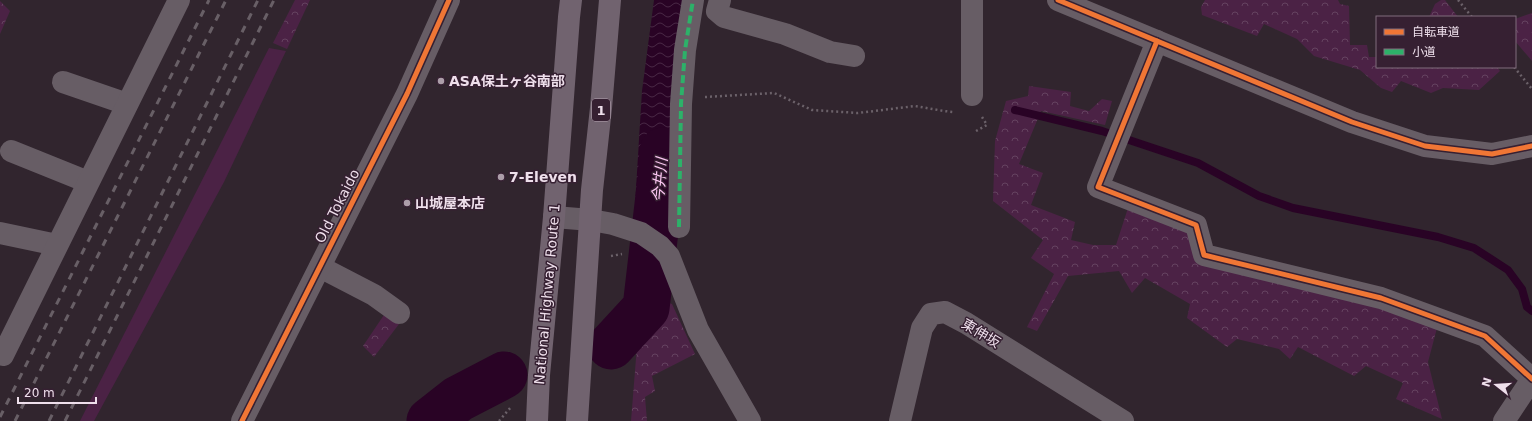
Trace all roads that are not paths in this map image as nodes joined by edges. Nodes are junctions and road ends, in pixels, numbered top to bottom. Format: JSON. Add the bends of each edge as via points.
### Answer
{"nodes":[{"id":1,"x":449,"y":0,"type":"edge"},
{"id":2,"x":571,"y":0,"type":"edge"},
{"id":3,"x":610,"y":0,"type":"edge"},
{"id":4,"x":693,"y":0,"type":"edge"},
{"id":5,"x":720,"y":0,"type":"edge"},
{"id":6,"x":972,"y":0,"type":"edge"},
{"id":7,"x":1058,"y":0,"type":"edge"},
{"id":8,"x":173,"y":2,"type":"edge"},
{"id":9,"x":1157,"y":42,"type":"junction"},
{"id":10,"x":854,"y":56,"type":"dead end"},
{"id":11,"x":63,"y":82,"type":"dead end"},
{"id":12,"x":127,"y":104,"type":"junction"},
{"id":13,"x":970,"y":106,"type":"road end"},
{"id":14,"x":1532,"y":146,"type":"edge"},
{"id":15,"x":12,"y":151,"type":"dead end"},
{"id":16,"x":88,"y":182,"type":"junction"},
{"id":17,"x":554,"y":217,"type":"junction"},
{"id":18,"x":591,"y":220,"type":"junction"},
{"id":19,"x":679,"y":227,"type":"dead end"},
{"id":20,"x":0,"y":233,"type":"edge"},
{"id":21,"x":57,"y":245,"type":"junction"},
{"id":22,"x":320,"y":267,"type":"junction"},
{"id":23,"x":399,"y":313,"type":"dead end"},
{"id":24,"x":2,"y":355,"type":"dead end"},
{"id":25,"x":1532,"y":379,"type":"edge"},
{"id":26,"x":577,"y":420,"type":"edge"},
{"id":27,"x":242,"y":421,"type":"edge"},
{"id":28,"x":537,"y":421,"type":"edge"},
{"id":29,"x":750,"y":421,"type":"edge"},
{"id":30,"x":900,"y":421,"type":"edge"},
{"id":31,"x":1123,"y":421,"type":"edge"},
{"id":32,"x":1504,"y":421,"type":"edge"}],
"edges":[{"from":1,"to":22,"type":"street","name":"Old Tokaido","via":[[406,94]]},
{"from":2,"to":17,"type":"highway","name":"National Highway Route 1"},
{"from":3,"to":18,"type":"highway","number":"1"},
{"from":4,"to":19,"type":"street","via":[[685,50],[682,97]]},
{"from":5,"to":10,"type":"street","via":[[717,12],[724,17],[785,34],[830,52]]},
{"from":6,"to":13,"type":"street"},
{"from":7,"to":9,"type":"street"},
{"from":8,"to":12,"type":"street"},
{"from":9,"to":14,"type":"street","via":[[1352,122],[1425,146],[1492,154]]},
{"from":9,"to":25,"type":"street","via":[[1098,187],[1196,225],[1204,255],[1381,298],[1485,336]]},
{"from":11,"to":12,"type":"street"},
{"from":12,"to":16,"type":"street"},
{"from":15,"to":16,"type":"street"},
{"from":16,"to":21,"type":"street"},
{"from":17,"to":18,"type":"street"},
{"from":17,"to":28,"type":"highway","name":"National Highway Route 1"},
{"from":18,"to":26,"type":"highway","number":"1"},
{"from":18,"to":29,"type":"street","via":[[641,233],[660,246],[668,256],[698,330]]},
{"from":20,"to":21,"type":"street"},
{"from":21,"to":24,"type":"street"},
{"from":22,"to":23,"type":"street","via":[[374,295]]},
{"from":22,"to":27,"type":"street","name":"Old Tokaido"},
{"from":25,"to":32,"type":"street"},
{"from":30,"to":31,"type":"street","name":"東伸坂","via":[[922,328],[931,314],[944,312],[966,323]]}]}
